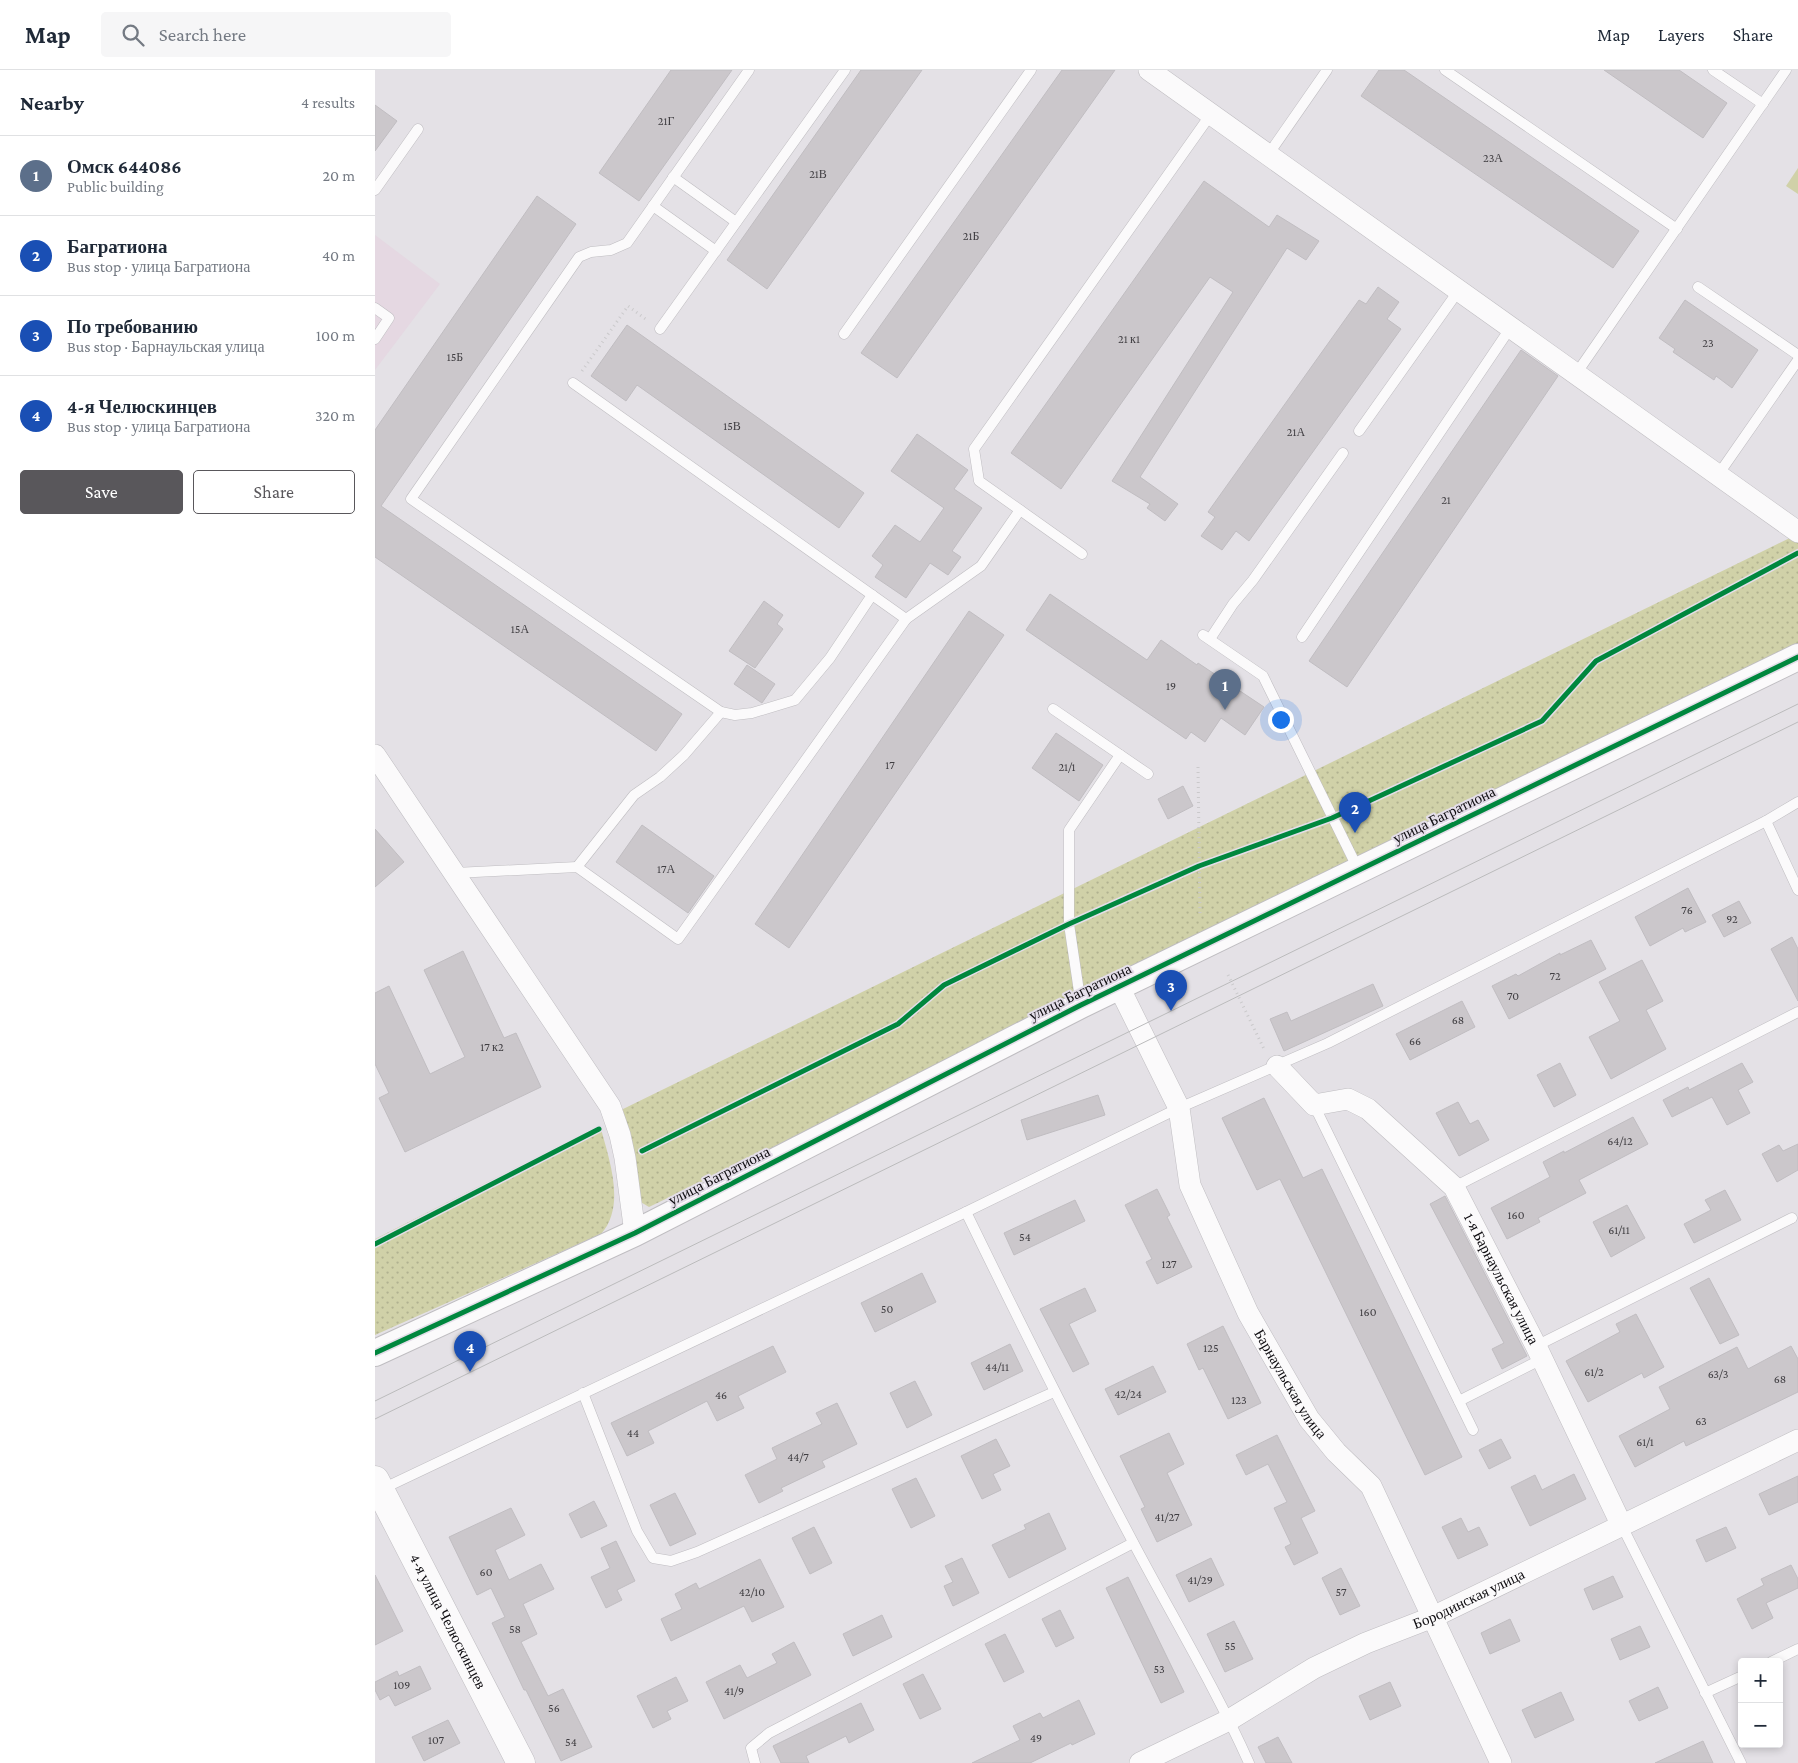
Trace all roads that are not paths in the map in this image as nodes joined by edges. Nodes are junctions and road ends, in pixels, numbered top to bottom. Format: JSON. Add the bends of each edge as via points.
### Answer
{"nodes":[{"id":1,"x":749,"y":70,"type":"edge"},
{"id":2,"x":845,"y":70,"type":"edge"},
{"id":3,"x":1031,"y":70,"type":"edge"},
{"id":4,"x":1149,"y":70,"type":"edge"},
{"id":5,"x":1327,"y":70,"type":"edge"},
{"id":6,"x":1445,"y":70,"type":"edge"},
{"id":7,"x":1713,"y":70,"type":"edge"},
{"id":8,"x":1786,"y":70,"type":"edge"},
{"id":9,"x":1763,"y":104,"type":"junction"},
{"id":10,"x":1211,"y":114,"type":"junction"},
{"id":11,"x":418,"y":129,"type":"dead end"},
{"id":12,"x":1268,"y":155,"type":"junction"},
{"id":13,"x":673,"y":177,"type":"junction"},
{"id":14,"x":375,"y":190,"type":"edge"},
{"id":15,"x":653,"y":206,"type":"junction"},
{"id":16,"x":736,"y":222,"type":"junction"},
{"id":17,"x":1677,"y":229,"type":"junction"},
{"id":18,"x":716,"y":251,"type":"junction"},
{"id":19,"x":1698,"y":287,"type":"dead end"},
{"id":20,"x":1459,"y":290,"type":"junction"},
{"id":21,"x":375,"y":308,"type":"edge"},
{"id":22,"x":1511,"y":327,"type":"junction"},
{"id":23,"x":660,"y":329,"type":"road end"},
{"id":24,"x":844,"y":334,"type":"dead end"},
{"id":25,"x":375,"y":339,"type":"edge"},
{"id":26,"x":1798,"y":355,"type":"edge"},
{"id":27,"x":1798,"y":360,"type":"edge"},
{"id":28,"x":1576,"y":374,"type":"junction"},
{"id":29,"x":573,"y":383,"type":"road end"},
{"id":30,"x":1359,"y":431,"type":"dead end"},
{"id":31,"x":1343,"y":453,"type":"dead end"},
{"id":32,"x":1719,"y":475,"type":"junction"},
{"id":33,"x":1020,"y":510,"type":"junction"},
{"id":34,"x":1798,"y":532,"type":"edge"},
{"id":35,"x":1082,"y":554,"type":"dead end"},
{"id":36,"x":873,"y":594,"type":"junction"},
{"id":37,"x":906,"y":618,"type":"junction"},
{"id":38,"x":1301,"y":637,"type":"dead end"},
{"id":39,"x":1798,"y":657,"type":"edge"},
{"id":40,"x":1053,"y":709,"type":"dead end"},
{"id":41,"x":721,"y":712,"type":"junction"},
{"id":42,"x":375,"y":755,"type":"edge"},
{"id":43,"x":1121,"y":755,"type":"junction"},
{"id":44,"x":1148,"y":774,"type":"dead end"},
{"id":45,"x":1798,"y":802,"type":"edge"},
{"id":46,"x":1766,"y":820,"type":"junction"},
{"id":47,"x":577,"y":867,"type":"junction"},
{"id":48,"x":1359,"y":870,"type":"junction"},
{"id":49,"x":455,"y":873,"type":"junction"},
{"id":50,"x":1798,"y":890,"type":"edge"},
{"id":51,"x":1119,"y":986,"type":"junction"},
{"id":52,"x":1081,"y":1005,"type":"junction"},
{"id":53,"x":1798,"y":1012,"type":"edge"},
{"id":54,"x":1275,"y":1067,"type":"junction"},
{"id":55,"x":1314,"y":1105,"type":"junction"},
{"id":56,"x":1179,"y":1108,"type":"junction"},
{"id":57,"x":1454,"y":1187,"type":"junction"},
{"id":58,"x":966,"y":1212,"type":"junction"},
{"id":59,"x":1792,"y":1218,"type":"dead end"},
{"id":60,"x":635,"y":1233,"type":"junction"},
{"id":61,"x":375,"y":1353,"type":"edge"},
{"id":62,"x":1539,"y":1353,"type":"junction"},
{"id":63,"x":1054,"y":1392,"type":"junction"},
{"id":64,"x":583,"y":1393,"type":"junction"},
{"id":65,"x":1459,"y":1401,"type":"junction"},
{"id":66,"x":1473,"y":1430,"type":"dead end"},
{"id":67,"x":1798,"y":1440,"type":"edge"},
{"id":68,"x":377,"y":1488,"type":"edge"},
{"id":69,"x":1622,"y":1526,"type":"junction"},
{"id":70,"x":1133,"y":1543,"type":"junction"},
{"id":71,"x":1433,"y":1616,"type":"junction"},
{"id":72,"x":1798,"y":1649,"type":"edge"},
{"id":73,"x":1779,"y":1658,"type":"edge"},
{"id":74,"x":1738,"y":1678,"type":"edge"},
{"id":75,"x":1705,"y":1693,"type":"junction"},
{"id":76,"x":1229,"y":1720,"type":"junction"},
{"id":77,"x":521,"y":1763,"type":"edge"},
{"id":78,"x":755,"y":1763,"type":"edge"},
{"id":79,"x":1141,"y":1763,"type":"edge"},
{"id":80,"x":1249,"y":1763,"type":"edge"},
{"id":81,"x":1501,"y":1763,"type":"edge"},
{"id":82,"x":1741,"y":1763,"type":"edge"}],
"edges":[{"from":1,"to":13,"type":"lane"},
{"from":2,"to":16,"type":"lane"},
{"from":3,"to":24,"type":"lane"},
{"from":4,"to":10,"type":"street"},
{"from":5,"to":12,"type":"lane"},
{"from":6,"to":17,"type":"lane"},
{"from":7,"to":9,"type":"lane"},
{"from":8,"to":9,"type":"lane"},
{"from":9,"to":17,"type":"lane"},
{"from":10,"to":12,"type":"street"},
{"from":10,"to":33,"type":"lane","via":[[974,449],[979,481]]},
{"from":11,"to":14,"type":"lane"},
{"from":12,"to":20,"type":"street"},
{"from":13,"to":15,"type":"lane"},
{"from":13,"to":16,"type":"lane"},
{"from":15,"to":18,"type":"lane"},
{"from":15,"to":41,"type":"lane","via":[[627,243],[579,257],[411,499]]},
{"from":16,"to":18,"type":"lane"},
{"from":17,"to":28,"type":"lane"},
{"from":18,"to":23,"type":"lane"},
{"from":19,"to":26,"type":"lane"},
{"from":20,"to":22,"type":"street"},
{"from":20,"to":30,"type":"lane"},
{"from":21,"to":25,"type":"lane","via":[[389,318]]},
{"from":22,"to":28,"type":"street"},
{"from":22,"to":38,"type":"lane"},
{"from":27,"to":32,"type":"lane"},
{"from":28,"to":32,"type":"street"},
{"from":29,"to":36,"type":"lane"},
{"from":31,"to":48,"type":"lane","via":[[1253,580],[1207,637],[1263,676]]},
{"from":32,"to":34,"type":"street"},
{"from":33,"to":35,"type":"lane"},
{"from":33,"to":37,"type":"lane","via":[[981,566]]},
{"from":36,"to":37,"type":"lane"},
{"from":36,"to":41,"type":"lane","via":[[830,658],[795,700],[752,713],[735,715]]},
{"from":37,"to":47,"type":"lane","via":[[678,939]]},
{"from":39,"to":48,"type":"street","name":"улица Багратиона"},
{"from":40,"to":43,"type":"lane"},
{"from":41,"to":47,"type":"lane","via":[[684,755],[634,795]]},
{"from":42,"to":49,"type":"street"},
{"from":43,"to":44,"type":"lane"},
{"from":43,"to":52,"type":"lane","via":[[1069,830],[1069,924]]},
{"from":45,"to":46,"type":"lane"},
{"from":46,"to":50,"type":"lane"},
{"from":46,"to":54,"type":"lane","via":[[1388,1013]]},
{"from":47,"to":49,"type":"lane"},
{"from":48,"to":51,"type":"street","name":"улица Багратиона"},
{"from":49,"to":60,"type":"street","via":[[610,1106],[625,1158]]},
{"from":51,"to":52,"type":"street","name":"улица Багратиона"},
{"from":51,"to":56,"type":"street","name":"Барнаульская улица"},
{"from":52,"to":60,"type":"street","name":"улица Багратиона"},
{"from":53,"to":57,"type":"lane"},
{"from":54,"to":55,"type":"street"},
{"from":54,"to":56,"type":"lane"},
{"from":55,"to":57,"type":"street","name":"1-я Барнаульская улица","via":[[1347,1099],[1368,1109]]},
{"from":55,"to":65,"type":"lane"},
{"from":56,"to":58,"type":"lane"},
{"from":56,"to":71,"type":"street","name":"Барнаульская улица","via":[[1190,1185],[1248,1313],[1309,1419],[1371,1486]]},
{"from":57,"to":62,"type":"street","name":"1-я Барнаульская улица"},
{"from":58,"to":63,"type":"lane"},
{"from":58,"to":64,"type":"lane"},
{"from":59,"to":62,"type":"lane"},
{"from":60,"to":61,"type":"street","name":"улица Багратиона"},
{"from":62,"to":65,"type":"lane"},
{"from":62,"to":69,"type":"street","name":"1-я Барнаульская улица"},
{"from":63,"to":64,"type":"lane","via":[[671,1561],[653,1558],[637,1531]]},
{"from":63,"to":70,"type":"lane"},
{"from":64,"to":68,"type":"lane"},
{"from":65,"to":66,"type":"lane"},
{"from":67,"to":69,"type":"street","name":"Бородинская улица"},
{"from":68,"to":77,"type":"main road","name":"4-я улица Челюскинцев"},
{"from":69,"to":71,"type":"street","name":"Бородинская улица"},
{"from":69,"to":75,"type":"lane"},
{"from":70,"to":76,"type":"lane"},
{"from":70,"to":78,"type":"lane","via":[[769,1733],[751,1748]]},
{"from":71,"to":76,"type":"street","name":"Бородинская улица","via":[[1314,1668]]},
{"from":71,"to":81,"type":"street","name":"Барнаульская улица"},
{"from":72,"to":73,"type":"lane"},
{"from":74,"to":75,"type":"lane"},
{"from":75,"to":82,"type":"lane"},
{"from":76,"to":79,"type":"street","name":"Бородинская улица"},
{"from":76,"to":80,"type":"lane"}]}
